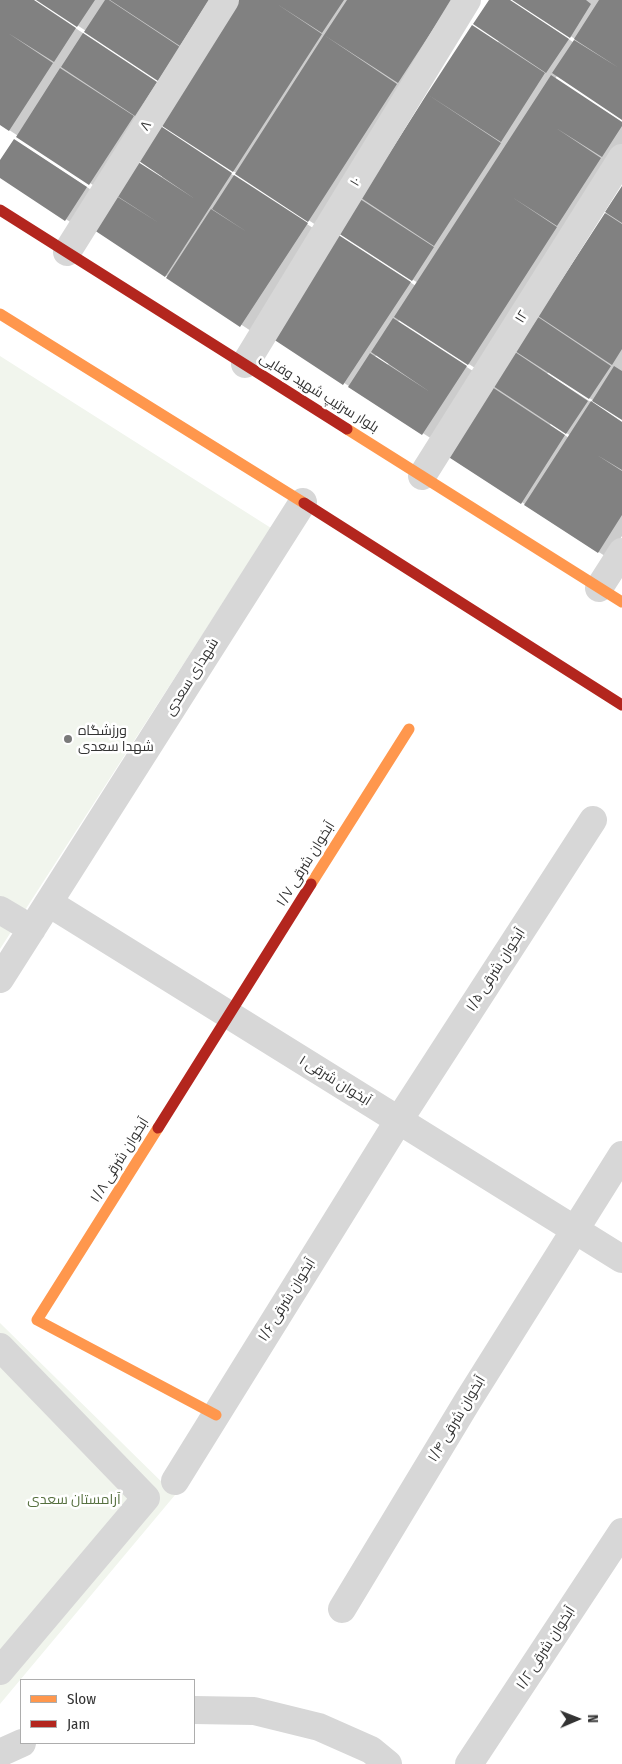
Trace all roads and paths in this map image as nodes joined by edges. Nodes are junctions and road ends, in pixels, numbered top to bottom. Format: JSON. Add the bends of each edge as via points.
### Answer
{"nodes":[{"id":1,"x":225,"y":0,"type":"edge"},
{"id":2,"x":468,"y":0,"type":"edge"},
{"id":3,"x":622,"y":158,"type":"edge"},
{"id":4,"x":0,"y":210,"type":"edge"},
{"id":5,"x":67,"y":252,"type":"junction"},
{"id":6,"x":0,"y":314,"type":"edge"},
{"id":7,"x":245,"y":364,"type":"junction"},
{"id":8,"x":422,"y":476,"type":"junction"},
{"id":9,"x":303,"y":502,"type":"junction"},
{"id":10,"x":622,"y":552,"type":"edge"},
{"id":11,"x":599,"y":588,"type":"junction"},
{"id":12,"x":622,"y":602,"type":"edge"},
{"id":13,"x":622,"y":704,"type":"edge"},
{"id":14,"x":409,"y":729,"type":"dead end"},
{"id":15,"x":593,"y":820,"type":"dead end"},
{"id":16,"x":49,"y":903,"type":"junction"},
{"id":17,"x":0,"y":910,"type":"edge"},
{"id":18,"x":32,"y":928,"type":"junction"},
{"id":19,"x":0,"y":979,"type":"edge"},
{"id":20,"x":229,"y":1015,"type":"junction"},
{"id":21,"x":399,"y":1120,"type":"junction"},
{"id":22,"x":622,"y":1155,"type":"edge"},
{"id":23,"x":576,"y":1230,"type":"junction"},
{"id":24,"x":622,"y":1259,"type":"edge"},
{"id":25,"x":0,"y":1346,"type":"edge"},
{"id":26,"x":216,"y":1414,"type":"junction"},
{"id":27,"x":175,"y":1481,"type":"dead end"},
{"id":28,"x":622,"y":1532,"type":"edge"},
{"id":29,"x":342,"y":1610,"type":"dead end"},
{"id":30,"x":0,"y":1671,"type":"edge"},
{"id":31,"x":195,"y":1710,"type":"edge"},
{"id":32,"x":20,"y":1744,"type":"edge"},
{"id":33,"x":0,"y":1753,"type":"edge"},
{"id":34,"x":375,"y":1759,"type":"edge"},
{"id":35,"x":469,"y":1764,"type":"edge"}],
"edges":[{"from":1,"to":5,"type":"street","name":"۸"},
{"from":2,"to":7,"type":"street","name":"۱۰"},
{"from":3,"to":8,"type":"street","name":"۱۲"},
{"from":4,"to":5,"type":"main road","name":"بلوار سرتیپ شهید وفایی"},
{"from":5,"to":7,"type":"main road","name":"بلوار سرتیپ شهید وفایی"},
{"from":6,"to":9,"type":"main road"},
{"from":7,"to":8,"type":"main road","name":"بلوار سرتیپ شهید وفایی"},
{"from":8,"to":11,"type":"main road","name":"بلوار سرتیپ شهید وفایی"},
{"from":9,"to":13,"type":"main road"},
{"from":9,"to":16,"type":"street","name":"شهدای سعدی"},
{"from":10,"to":11,"type":"street"},
{"from":11,"to":12,"type":"main road","name":"بلوار سرتیپ شهید وفایی"},
{"from":14,"to":20,"type":"main road","name":"آبخوان شرقی ۱/۷"},
{"from":15,"to":21,"type":"street","name":"آبخوان شرقی ۱/۵"},
{"from":16,"to":18,"type":"street","name":"شهدای سعدی"},
{"from":16,"to":20,"type":"street","name":"آبخوان شرقی ۱"},
{"from":17,"to":18,"type":"street"},
{"from":18,"to":19,"type":"street","name":"شهدای سعدی"},
{"from":20,"to":21,"type":"street","name":"آبخوان شرقی ۱"},
{"from":20,"to":26,"type":"main road","name":"آبخوان شرقی ۱/۸","via":[[37,1320]]},
{"from":21,"to":23,"type":"street","name":"آبخوان شرقی ۱"},
{"from":21,"to":26,"type":"street","name":"آبخوان شرقی ۱/۶"},
{"from":22,"to":23,"type":"street","name":"آبخوان شرقی ۱/۴"},
{"from":23,"to":24,"type":"street","name":"آبخوان شرقی ۱"},
{"from":23,"to":29,"type":"street","name":"آبخوان شرقی ۱/۴","via":[[467,1402]]},
{"from":25,"to":30,"type":"street","via":[[146,1498]]},
{"from":26,"to":27,"type":"street","name":"آبخوان شرقی ۱/۶"},
{"from":28,"to":35,"type":"street","name":"آبخوان شرقی ۱/۲"},
{"from":31,"to":34,"type":"street","via":[[254,1711],[319,1727]]},
{"from":32,"to":33,"type":"street"}]}
